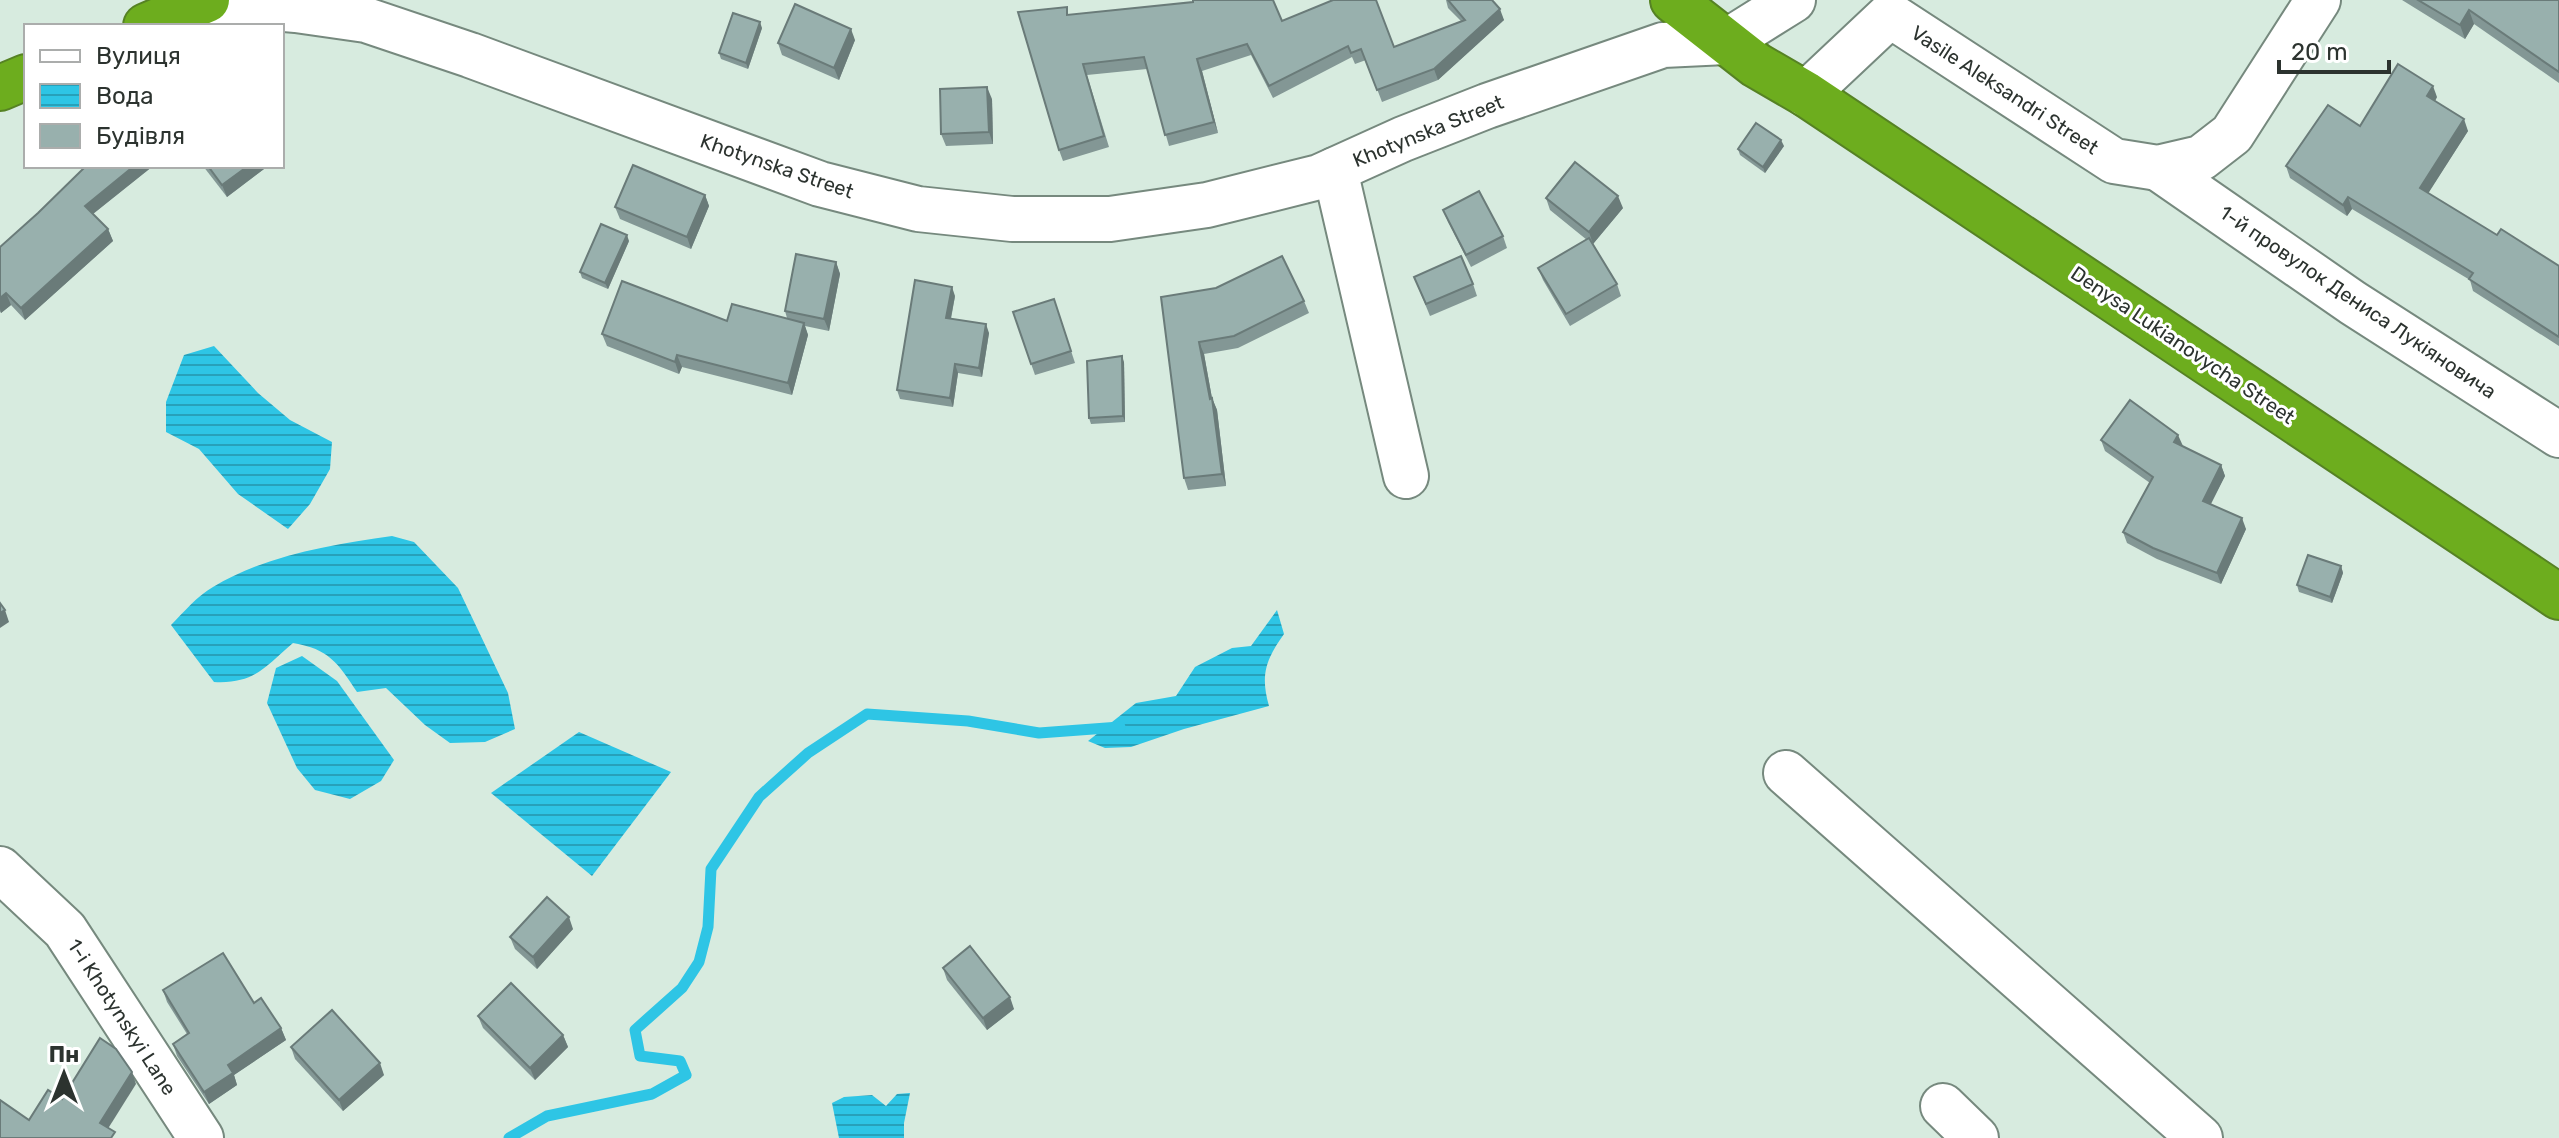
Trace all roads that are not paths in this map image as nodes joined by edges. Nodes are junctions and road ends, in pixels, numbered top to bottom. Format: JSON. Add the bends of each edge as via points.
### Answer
{"nodes":[{"id":1,"x":1673,"y":0,"type":"edge"},
{"id":2,"x":1793,"y":0,"type":"edge"},
{"id":3,"x":2318,"y":0,"type":"edge"},
{"id":4,"x":205,"y":1,"type":"edge"},
{"id":5,"x":151,"y":24,"type":"edge"},
{"id":6,"x":1726,"y":42,"type":"junction"},
{"id":7,"x":24,"y":78,"type":"edge"},
{"id":8,"x":0,"y":88,"type":"edge"},
{"id":9,"x":1806,"y":94,"type":"junction"},
{"id":10,"x":2158,"y":168,"type":"junction"},
{"id":11,"x":1335,"y":170,"type":"junction"},
{"id":12,"x":2559,"y":435,"type":"edge"},
{"id":13,"x":1406,"y":476,"type":"dead end"},
{"id":14,"x":2559,"y":597,"type":"edge"},
{"id":15,"x":1786,"y":773,"type":"dead end"},
{"id":16,"x":6,"y":891,"type":"edge"},
{"id":17,"x":1943,"y":1106,"type":"dead end"},
{"id":18,"x":201,"y":1138,"type":"edge"},
{"id":19,"x":1976,"y":1138,"type":"edge"},
{"id":20,"x":2200,"y":1138,"type":"edge"}],
"edges":[{"from":1,"to":6,"type":"highway"},
{"from":2,"to":6,"type":"street"},
{"from":3,"to":10,"type":"street","name":"Vasile Aleksandri Street","via":[[2232,134],[2201,158]]},
{"from":4,"to":5,"type":"highway","name":"Khotynska Street"},
{"from":4,"to":11,"type":"street","name":"Khotynska Street","via":[[366,20],[820,184],[918,209],[1012,219],[1110,219],[1207,205]]},
{"from":6,"to":9,"type":"highway"},
{"from":6,"to":11,"type":"street","name":"Khotynska Street","via":[[1663,45],[1487,106]]},
{"from":7,"to":8,"type":"highway"},
{"from":9,"to":10,"type":"street","name":"Vasile Aleksandri Street","via":[[1890,15],[2114,161]]},
{"from":9,"to":14,"type":"highway","name":"Denysa Lukianovycha Street"},
{"from":10,"to":12,"type":"street","name":"1-й провулок Дениса Лукіяновича","via":[[2353,303]]},
{"from":11,"to":13,"type":"street"},
{"from":15,"to":20,"type":"street"},
{"from":16,"to":18,"type":"street","name":"1-i Khotynskyi Lane","via":[[65,930]]},
{"from":17,"to":19,"type":"street"}]}
